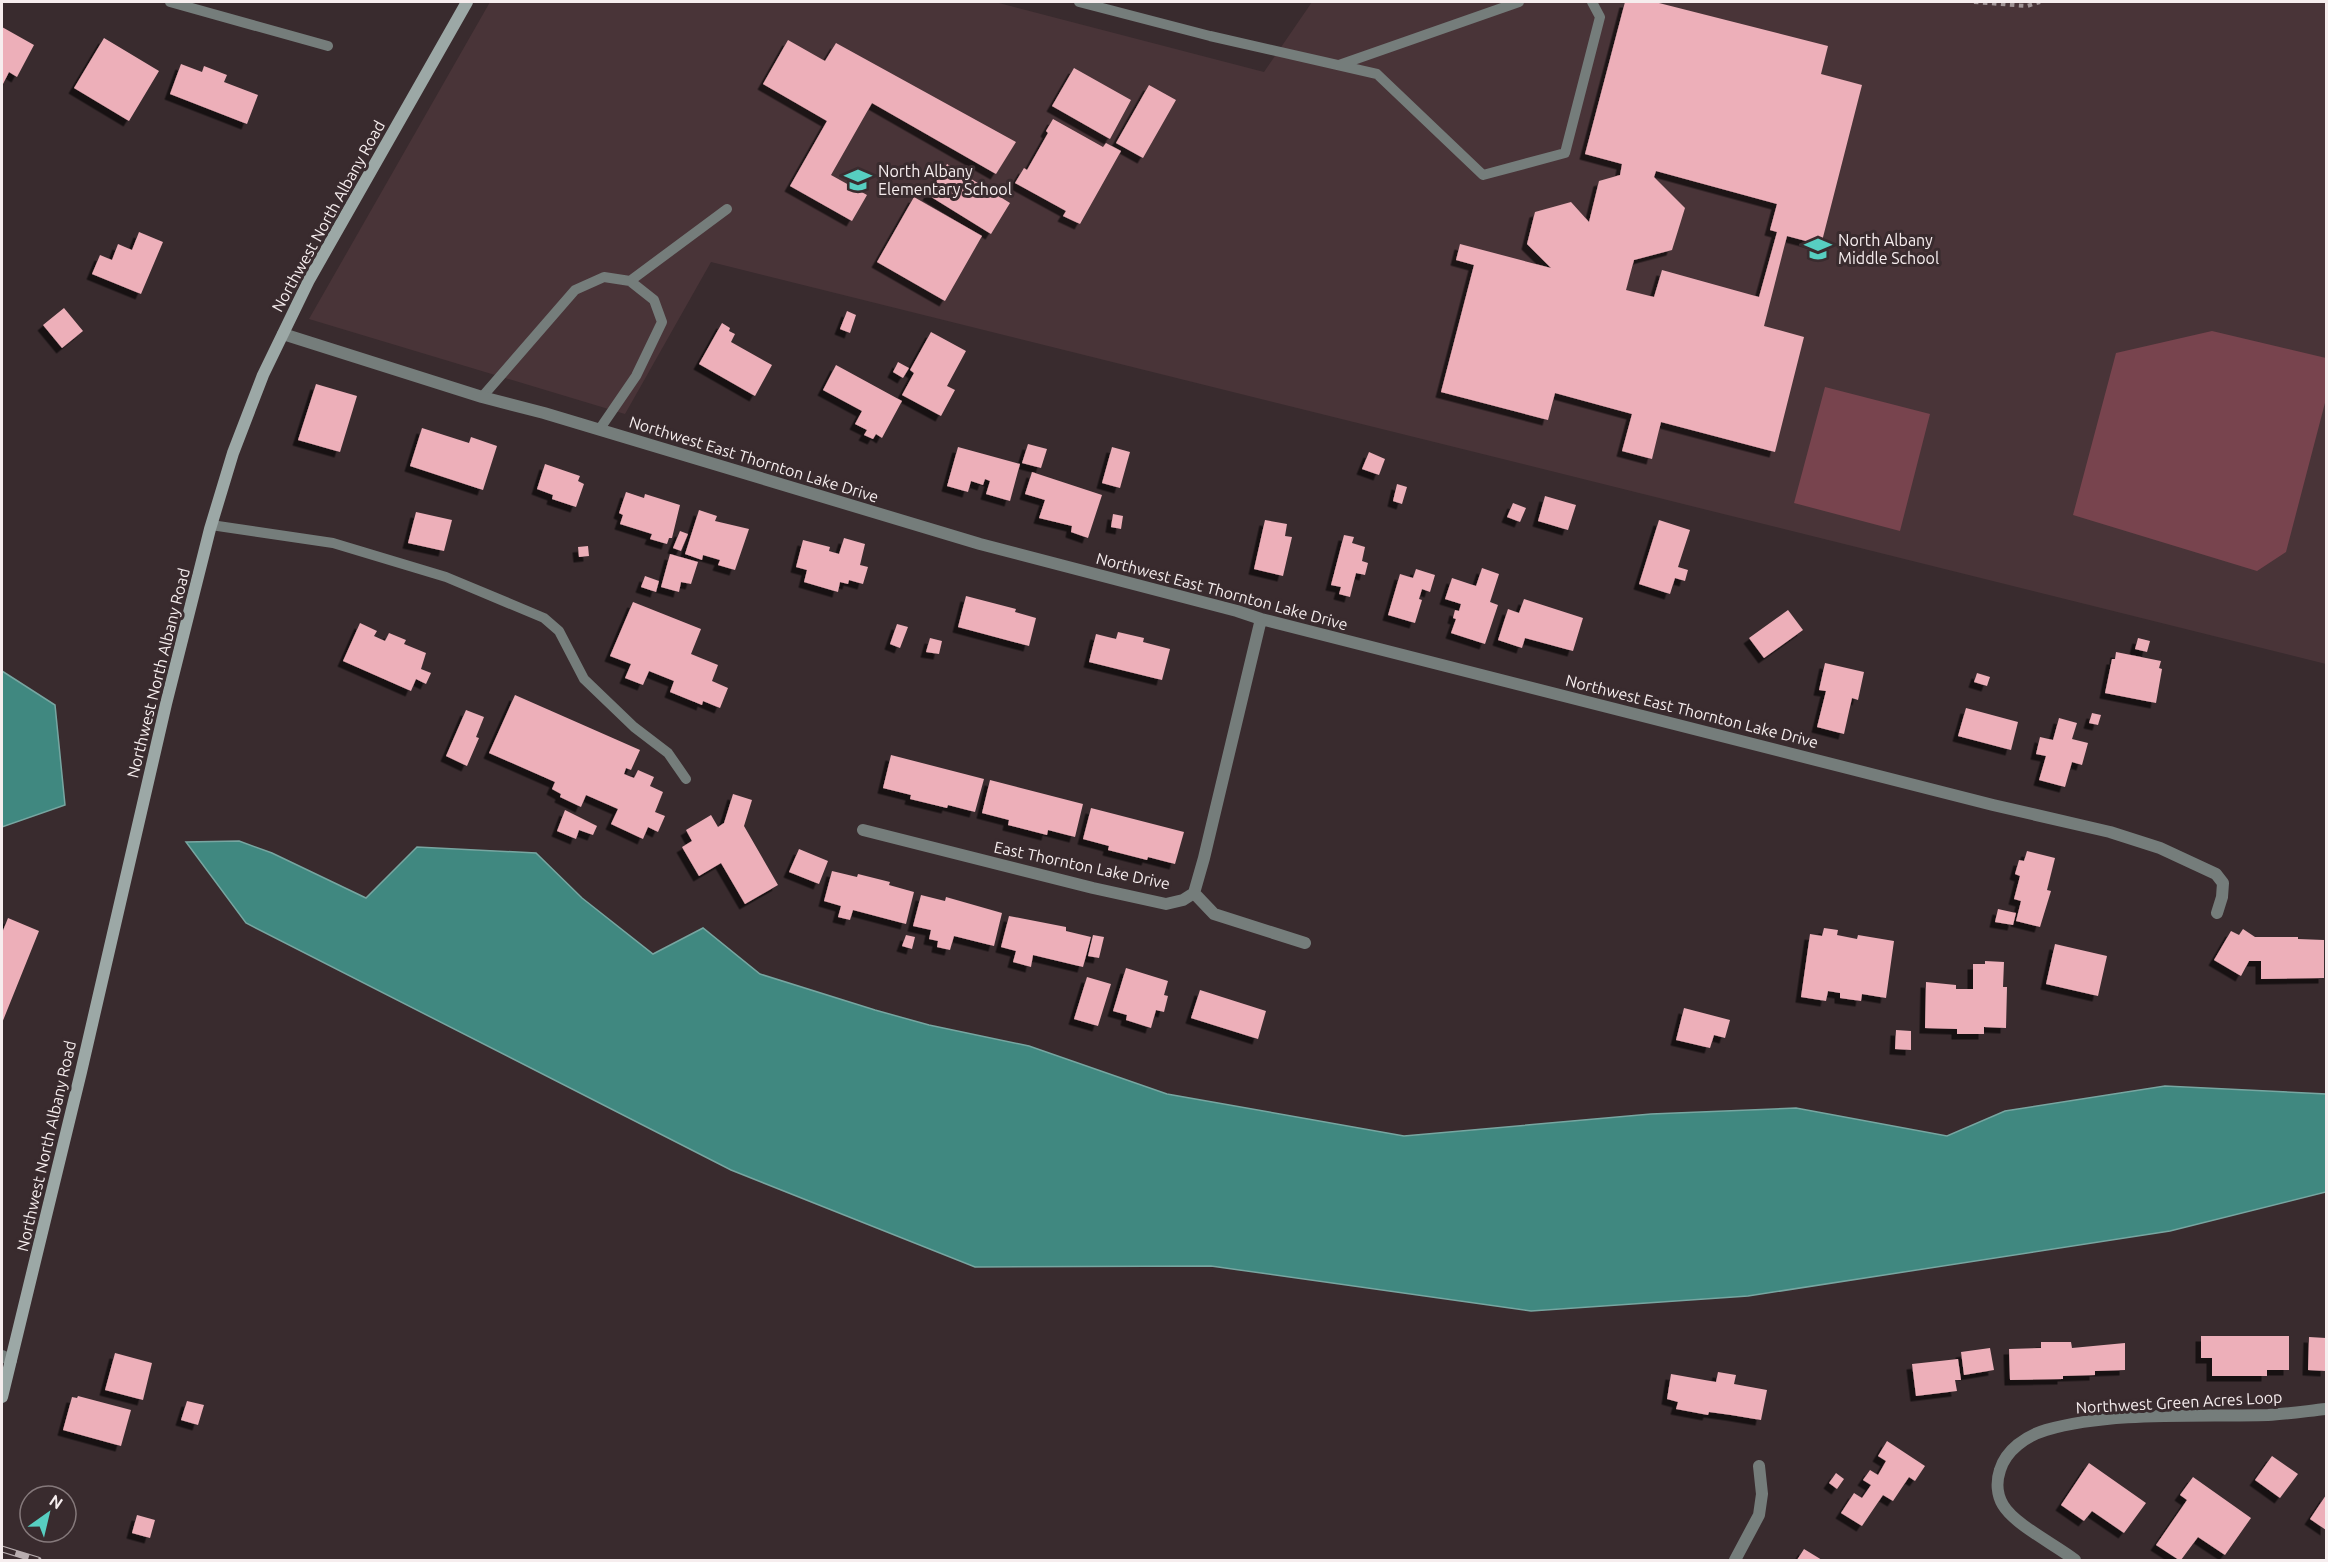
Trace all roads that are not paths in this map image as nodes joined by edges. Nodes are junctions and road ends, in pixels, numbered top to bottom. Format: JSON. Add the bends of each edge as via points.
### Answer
{"nodes":[{"id":1,"x":170,"y":2,"type":"edge"},
{"id":2,"x":466,"y":2,"type":"edge"},
{"id":3,"x":1079,"y":2,"type":"edge"},
{"id":4,"x":1519,"y":2,"type":"edge"},
{"id":5,"x":1592,"y":2,"type":"edge"},
{"id":6,"x":328,"y":46,"type":"dead end"},
{"id":7,"x":1338,"y":65,"type":"junction"},
{"id":8,"x":727,"y":209,"type":"dead end"},
{"id":9,"x":630,"y":281,"type":"junction"},
{"id":10,"x":283,"y":334,"type":"junction"},
{"id":11,"x":482,"y":397,"type":"junction"},
{"id":12,"x":599,"y":430,"type":"junction"},
{"id":13,"x":211,"y":525,"type":"junction"},
{"id":14,"x":1261,"y":619,"type":"junction"},
{"id":15,"x":686,"y":779,"type":"dead end"},
{"id":16,"x":863,"y":830,"type":"dead end"},
{"id":17,"x":1194,"y":893,"type":"junction"},
{"id":18,"x":2217,"y":913,"type":"dead end"},
{"id":19,"x":1305,"y":944,"type":"dead end"},
{"id":20,"x":6,"y":1358,"type":"edge"},
{"id":21,"x":2,"y":1397,"type":"edge"},
{"id":22,"x":2326,"y":1409,"type":"edge"},
{"id":23,"x":1759,"y":1466,"type":"dead end"},
{"id":24,"x":1735,"y":1560,"type":"edge"},
{"id":25,"x":2075,"y":1560,"type":"edge"}],
"edges":[{"from":1,"to":6,"type":"lane"},
{"from":2,"to":10,"type":"main road","name":"Northwest North Albany Road"},
{"from":3,"to":7,"type":"lane"},
{"from":4,"to":7,"type":"lane"},
{"from":5,"to":7,"type":"lane","via":[[1600,17],[1565,153],[1483,175],[1377,74]]},
{"from":8,"to":9,"type":"lane"},
{"from":9,"to":11,"type":"lane","via":[[604,277],[575,290]]},
{"from":9,"to":12,"type":"lane","via":[[654,300],[662,322],[636,376]]},
{"from":10,"to":11,"type":"street","name":"Northwest East Thornton Lake Drive"},
{"from":10,"to":13,"type":"main road","name":"Northwest North Albany Road","via":[[233,453]]},
{"from":11,"to":12,"type":"street","name":"Northwest East Thornton Lake Drive"},
{"from":12,"to":14,"type":"street","name":"Northwest East Thornton Lake Drive","via":[[980,544]]},
{"from":13,"to":15,"type":"lane","via":[[333,543],[446,577],[544,618],[559,631],[584,679],[668,753]]},
{"from":13,"to":20,"type":"main road","name":"Northwest North Albany Road","via":[[94,1018]]},
{"from":14,"to":17,"type":"street"},
{"from":14,"to":18,"type":"street","name":"Northwest East Thornton Lake Drive","via":[[2110,832],[2216,874],[2223,883]]},
{"from":16,"to":17,"type":"street","name":"East Thornton Lake Drive","via":[[1166,904]]},
{"from":17,"to":19,"type":"street","via":[[1214,914]]},
{"from":20,"to":21,"type":"main road","name":"Northwest North Albany Road"},
{"from":22,"to":25,"type":"street","name":"Northwest Green Acres Loop","via":[[2270,1415],[2087,1421],[2044,1430],[2024,1439],[2002,1464],[1997,1479],[2003,1506]]},
{"from":23,"to":24,"type":"street","via":[[1759,1515]]}]}
